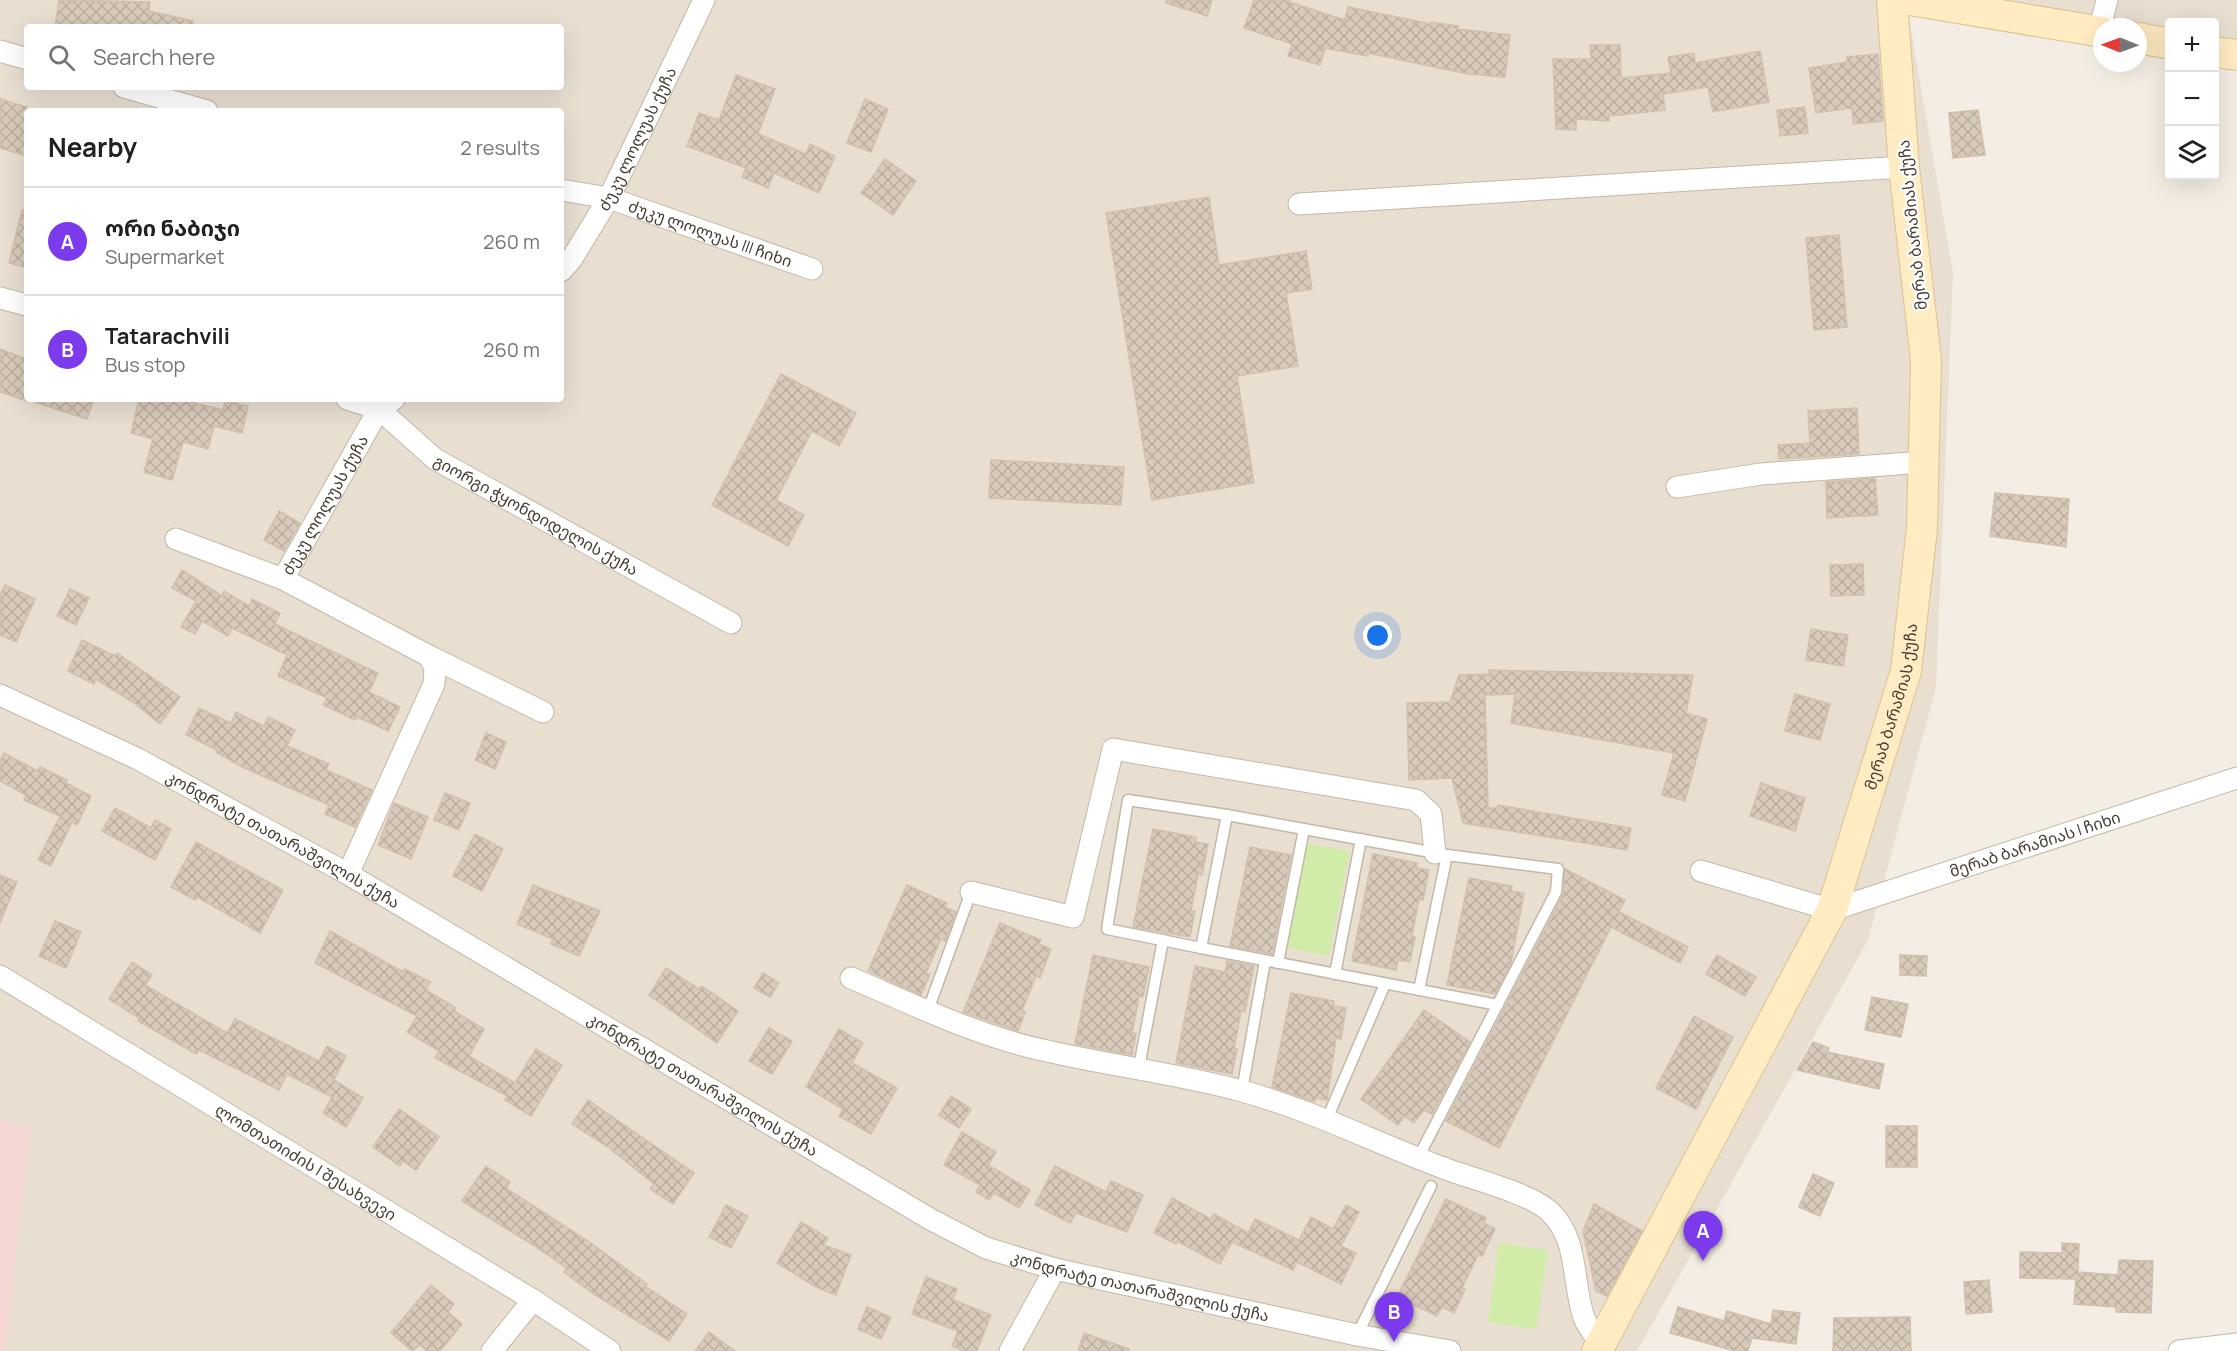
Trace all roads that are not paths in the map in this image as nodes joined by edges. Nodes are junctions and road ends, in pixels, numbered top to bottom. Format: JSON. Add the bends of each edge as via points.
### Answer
{"nodes":[{"id":1,"x":704,"y":0,"type":"edge"},
{"id":2,"x":1892,"y":0,"type":"edge"},
{"id":3,"x":1910,"y":0,"type":"edge"},
{"id":4,"x":2107,"y":0,"type":"edge"},
{"id":5,"x":2104,"y":18,"type":"edge"},
{"id":6,"x":2093,"y":31,"type":"edge"},
{"id":7,"x":2147,"y":40,"type":"edge"},
{"id":8,"x":2165,"y":43,"type":"edge"},
{"id":9,"x":0,"y":51,"type":"edge"},
{"id":10,"x":2219,"y":52,"type":"edge"},
{"id":11,"x":2237,"y":55,"type":"edge"},
{"id":12,"x":24,"y":58,"type":"edge"},
{"id":13,"x":134,"y":90,"type":"edge"},
{"id":14,"x":197,"y":108,"type":"edge"},
{"id":15,"x":1905,"y":167,"type":"junction"},
{"id":16,"x":564,"y":190,"type":"edge"},
{"id":17,"x":609,"y":198,"type":"junction"},
{"id":18,"x":1299,"y":204,"type":"dead end"},
{"id":19,"x":564,"y":268,"type":"edge"},
{"id":20,"x":812,"y":269,"type":"dead end"},
{"id":21,"x":0,"y":298,"type":"edge"},
{"id":22,"x":24,"y":304,"type":"edge"},
{"id":23,"x":371,"y":402,"type":"edge"},
{"id":24,"x":387,"y":404,"type":"edge"},
{"id":25,"x":1924,"y":462,"type":"junction"},
{"id":26,"x":1677,"y":487,"type":"dead end"},
{"id":27,"x":176,"y":538,"type":"dead end"},
{"id":28,"x":283,"y":579,"type":"junction"},
{"id":29,"x":731,"y":623,"type":"dead end"},
{"id":30,"x":429,"y":656,"type":"junction"},
{"id":31,"x":0,"y":695,"type":"edge"},
{"id":32,"x":543,"y":712,"type":"dead end"},
{"id":33,"x":2237,"y":778,"type":"edge"},
{"id":34,"x":1227,"y":815,"type":"junction"},
{"id":35,"x":1304,"y":829,"type":"junction"},
{"id":36,"x":1361,"y":839,"type":"junction"},
{"id":37,"x":1441,"y":854,"type":"junction"},
{"id":38,"x":1701,"y":872,"type":"dead end"},
{"id":39,"x":348,"y":873,"type":"junction"},
{"id":40,"x":971,"y":892,"type":"joint"},
{"id":41,"x":1832,"y":910,"type":"junction"},
{"id":42,"x":1163,"y":940,"type":"junction"},
{"id":43,"x":1201,"y":948,"type":"junction"},
{"id":44,"x":1265,"y":961,"type":"junction"},
{"id":45,"x":1278,"y":963,"type":"junction"},
{"id":46,"x":1335,"y":974,"type":"junction"},
{"id":47,"x":0,"y":976,"type":"edge"},
{"id":48,"x":851,"y":978,"type":"dead end"},
{"id":49,"x":1384,"y":984,"type":"junction"},
{"id":50,"x":1419,"y":990,"type":"junction"},
{"id":51,"x":1498,"y":1005,"type":"junction"},
{"id":52,"x":927,"y":1010,"type":"junction"},
{"id":53,"x":1139,"y":1067,"type":"junction"},
{"id":54,"x":1242,"y":1091,"type":"junction"},
{"id":55,"x":1327,"y":1119,"type":"junction"},
{"id":56,"x":1418,"y":1158,"type":"junction"},
{"id":57,"x":1431,"y":1186,"type":"dead end"},
{"id":58,"x":1055,"y":1269,"type":"junction"},
{"id":59,"x":532,"y":1300,"type":"junction"},
{"id":60,"x":1357,"y":1335,"type":"junction"},
{"id":61,"x":2237,"y":1344,"type":"edge"},
{"id":62,"x":1599,"y":1348,"type":"edge"},
{"id":63,"x":492,"y":1351,"type":"edge"},
{"id":64,"x":610,"y":1351,"type":"edge"},
{"id":65,"x":1010,"y":1351,"type":"edge"},
{"id":66,"x":1450,"y":1351,"type":"edge"},
{"id":67,"x":2179,"y":1351,"type":"edge"}],
"edges":[{"from":1,"to":17,"type":"street","name":"ძუკუ ლოლუას ქუჩა"},
{"from":2,"to":15,"type":"main road","name":"მერაბ ბარამიას ქუჩა"},
{"from":3,"to":6,"type":"main road"},
{"from":4,"to":5,"type":"street"},
{"from":7,"to":8,"type":"main road"},
{"from":9,"to":12,"type":"street"},
{"from":10,"to":11,"type":"main road"},
{"from":13,"to":14,"type":"street"},
{"from":15,"to":18,"type":"street"},
{"from":15,"to":25,"type":"main road","name":"მერაბ ბარამიას ქუჩა","via":[[1926,360]]},
{"from":16,"to":17,"type":"street","name":"ძუკუ ლოლუას III ჩიხი"},
{"from":17,"to":19,"type":"street","name":"ძუკუ ლოლუას ქუჩა"},
{"from":17,"to":20,"type":"street","name":"ძუკუ ლოლუას III ჩიხი"},
{"from":21,"to":22,"type":"street"},
{"from":23,"to":24,"type":"street","name":"გიორგი ჭყონდიდელის ქუჩა"},
{"from":24,"to":28,"type":"street","name":"ძუკუ ლოლუას ქუჩა"},
{"from":24,"to":29,"type":"street","name":"გიორგი ჭყონდიდელის ქუჩა","via":[[435,459]]},
{"from":25,"to":26,"type":"street","via":[[1761,474]]},
{"from":25,"to":41,"type":"main road","name":"მერაბ ბარამიას ქუჩა","via":[[1922,528],[1906,671]]},
{"from":27,"to":28,"type":"street"},
{"from":28,"to":30,"type":"street","name":"ძუკუ ლოლუას ქუჩა"},
{"from":30,"to":32,"type":"street","name":"ძუკუ ლოლუას ქუჩა"},
{"from":30,"to":39,"type":"street","via":[[435,668],[434,684]]},
{"from":31,"to":39,"type":"street","name":"კონდრატე თათარაშვილის ქუჩა","via":[[138,759]]},
{"from":33,"to":41,"type":"street","name":"მერაბ ბარამიას I ჩიხი"},
{"from":34,"to":35,"type":"lane"},
{"from":34,"to":42,"type":"lane","via":[[1128,800],[1107,929]]},
{"from":34,"to":43,"type":"lane"},
{"from":35,"to":36,"type":"lane"},
{"from":35,"to":45,"type":"lane"},
{"from":36,"to":37,"type":"lane"},
{"from":36,"to":46,"type":"lane"},
{"from":37,"to":40,"type":"street","via":[[1431,814],[1416,800],[1113,749],[1073,917]]},
{"from":37,"to":50,"type":"lane"},
{"from":37,"to":51,"type":"lane","via":[[1558,869],[1556,892]]},
{"from":38,"to":41,"type":"street"},
{"from":39,"to":58,"type":"street","name":"კონდრატე თათარაშვილის ქუჩა","via":[[930,1219],[986,1248]]},
{"from":40,"to":52,"type":"lane"},
{"from":41,"to":62,"type":"main road","name":"მერაბ ბარამიას ქუჩა"},
{"from":42,"to":43,"type":"lane"},
{"from":42,"to":53,"type":"lane"},
{"from":43,"to":44,"type":"lane"},
{"from":44,"to":45,"type":"lane"},
{"from":44,"to":54,"type":"lane"},
{"from":45,"to":46,"type":"lane"},
{"from":46,"to":49,"type":"lane"},
{"from":47,"to":59,"type":"street","name":"ლომთათიძის I შესახვევი"},
{"from":48,"to":52,"type":"street"},
{"from":49,"to":50,"type":"lane"},
{"from":49,"to":55,"type":"lane"},
{"from":50,"to":51,"type":"lane"},
{"from":51,"to":56,"type":"lane"},
{"from":52,"to":53,"type":"street","via":[[1037,1049]]},
{"from":53,"to":54,"type":"street"},
{"from":54,"to":55,"type":"street"},
{"from":55,"to":56,"type":"street"},
{"from":56,"to":62,"type":"street","via":[[1548,1210],[1564,1231],[1570,1247],[1584,1317]]},
{"from":57,"to":60,"type":"lane"},
{"from":58,"to":60,"type":"street","name":"კონდრატე თათარაშვილის ქუჩა"},
{"from":58,"to":65,"type":"street"},
{"from":59,"to":63,"type":"street"},
{"from":59,"to":64,"type":"street","name":"ლომთათიძის I შესახვევი"},
{"from":60,"to":66,"type":"street","name":"კონდრატე თათარაშვილის ქუჩა"},
{"from":61,"to":67,"type":"street"}]}
